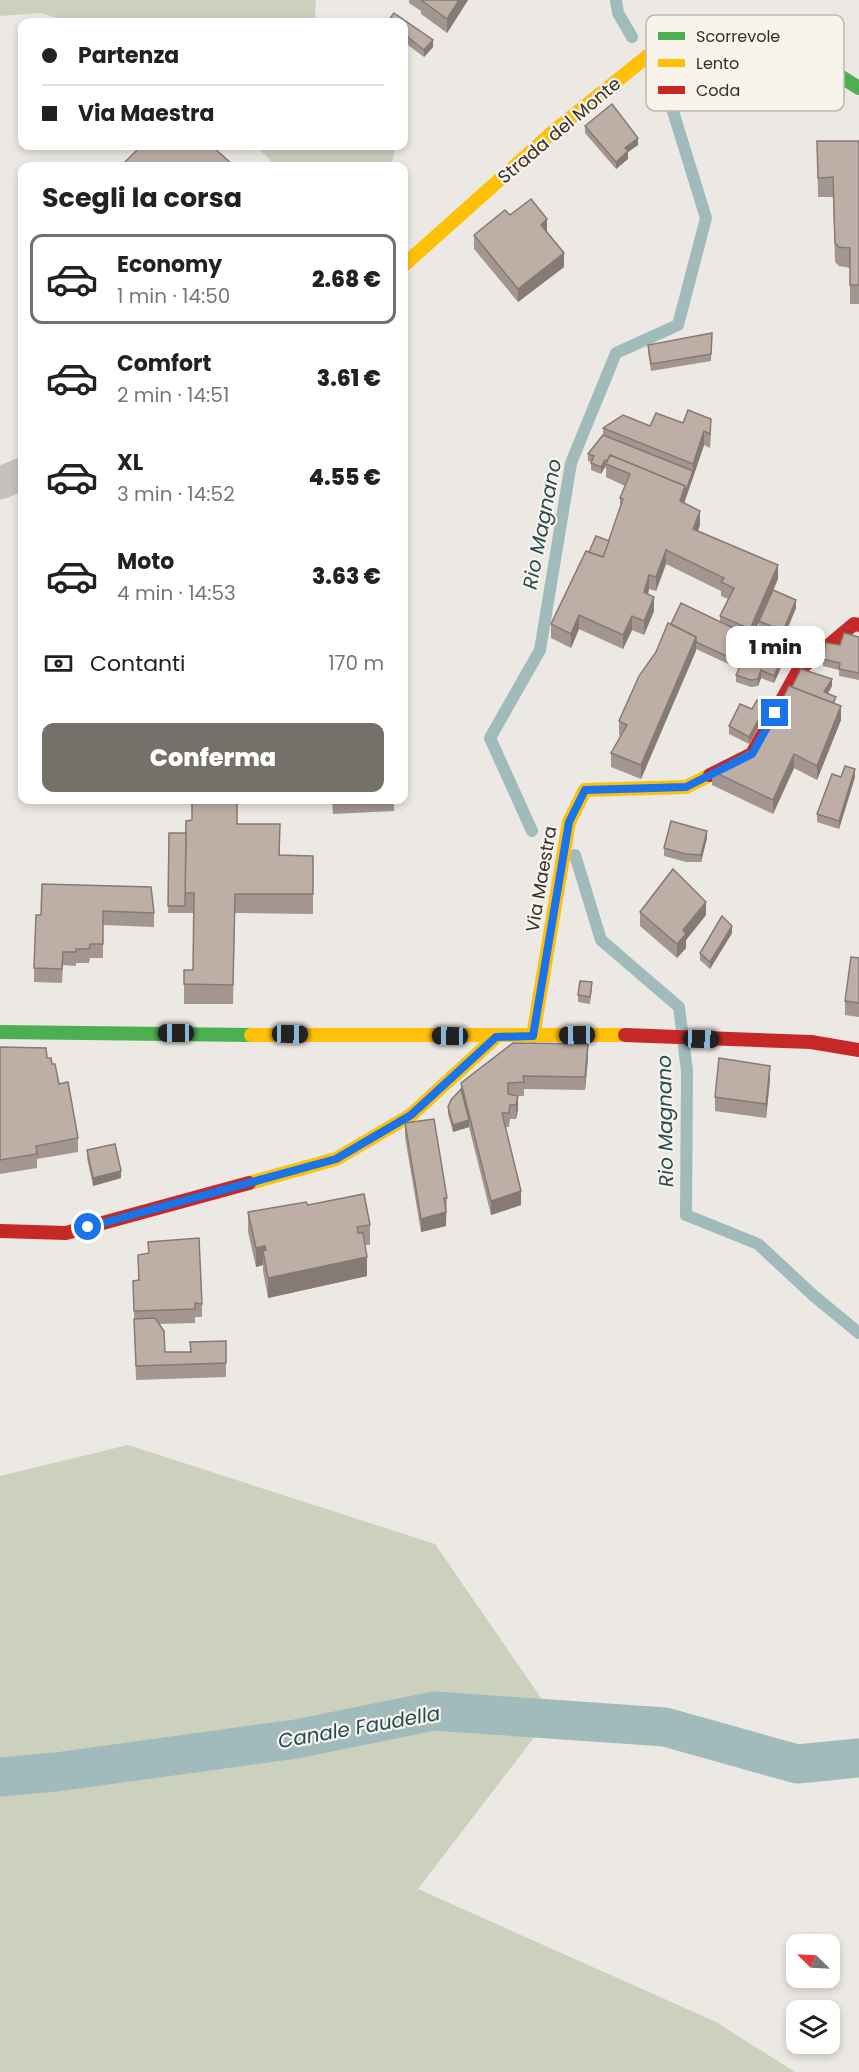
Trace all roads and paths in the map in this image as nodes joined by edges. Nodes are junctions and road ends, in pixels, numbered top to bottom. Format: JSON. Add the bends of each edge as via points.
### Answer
{"nodes":[{"id":1,"x":646,"y":57,"type":"edge"},
{"id":2,"x":844,"y":79,"type":"edge"},
{"id":3,"x":859,"y":88,"type":"edge"},
{"id":4,"x":408,"y":261,"type":"edge"},
{"id":5,"x":18,"y":476,"type":"edge"},
{"id":6,"x":0,"y":483,"type":"edge"},
{"id":7,"x":859,"y":625,"type":"edge"},
{"id":8,"x":0,"y":1032,"type":"edge"},
{"id":9,"x":533,"y":1036,"type":"junction"},
{"id":10,"x":496,"y":1037,"type":"junction"},
{"id":11,"x":859,"y":1050,"type":"edge"},
{"id":12,"x":0,"y":1231,"type":"edge"}],
"edges":[{"from":1,"to":4,"type":"street","name":"Strada del Monte","via":[[554,131]]},
{"from":2,"to":3,"type":"street","name":"Strada del Monte"},
{"from":5,"to":6,"type":"street"},
{"from":7,"to":9,"type":"street","name":"Via Maestra","via":[[854,624],[798,671],[752,754],[686,787],[585,790],[569,822]]},
{"from":8,"to":10,"type":"street"},
{"from":9,"to":10,"type":"street"},
{"from":9,"to":11,"type":"street","via":[[811,1042]]},
{"from":10,"to":12,"type":"street","via":[[411,1115],[336,1159],[66,1233]]}]}
